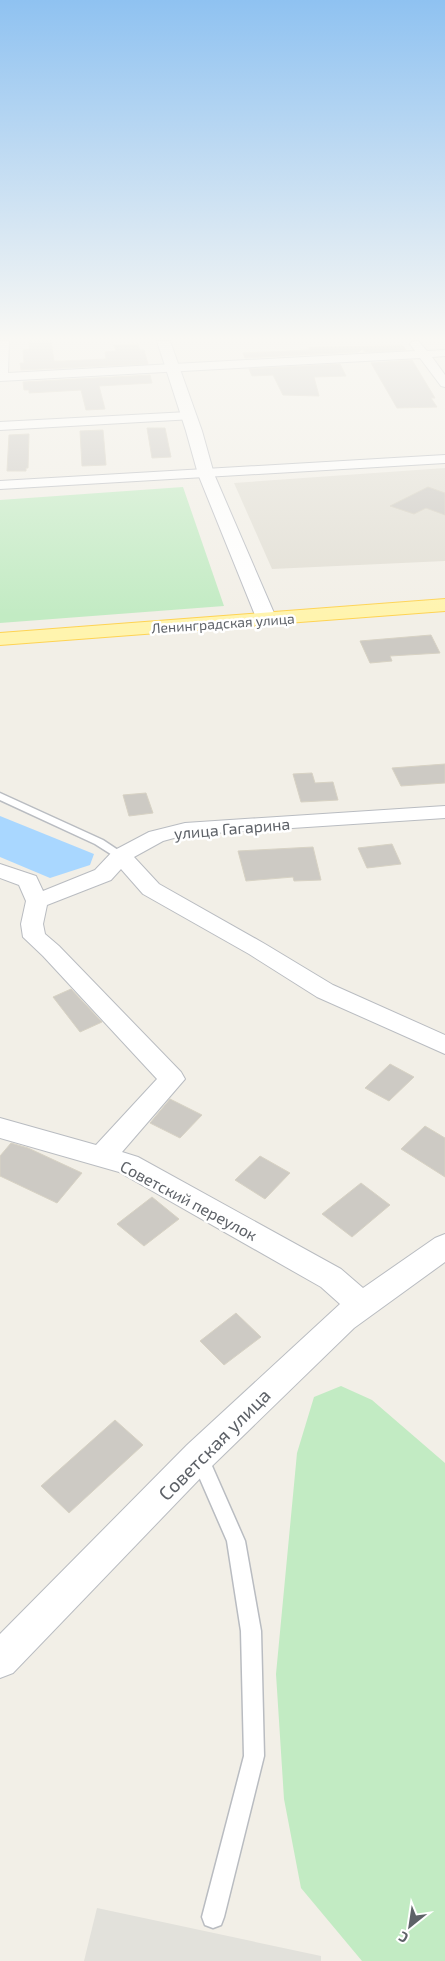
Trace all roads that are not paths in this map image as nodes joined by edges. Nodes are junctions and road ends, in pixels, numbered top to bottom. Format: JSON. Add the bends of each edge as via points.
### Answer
{"nodes":[{"id":1,"x":193,"y":433,"type":"edge"},
{"id":2,"x":445,"y":459,"type":"edge"},
{"id":3,"x":206,"y":474,"type":"junction"},
{"id":4,"x":0,"y":485,"type":"edge"},
{"id":5,"x":445,"y":605,"type":"edge"},
{"id":6,"x":267,"y":620,"type":"junction"},
{"id":7,"x":0,"y":639,"type":"edge"},
{"id":8,"x":0,"y":796,"type":"edge"},
{"id":9,"x":445,"y":812,"type":"edge"},
{"id":10,"x":122,"y":856,"type":"junction"},
{"id":11,"x":0,"y":871,"type":"edge"},
{"id":12,"x":37,"y":901,"type":"junction"},
{"id":13,"x":445,"y":1045,"type":"edge"},
{"id":14,"x":0,"y":1128,"type":"edge"},
{"id":15,"x":102,"y":1156,"type":"junction"},
{"id":16,"x":445,"y":1246,"type":"edge"},
{"id":17,"x":362,"y":1305,"type":"junction"},
{"id":18,"x":199,"y":1456,"type":"junction"},
{"id":19,"x":0,"y":1660,"type":"edge"},
{"id":20,"x":213,"y":1917,"type":"dead end"}],
"edges":[{"from":1,"to":3,"type":"main road"},
{"from":2,"to":3,"type":"street"},
{"from":3,"to":4,"type":"street"},
{"from":3,"to":6,"type":"main road"},
{"from":5,"to":6,"type":"main road","name":"Ленинградская улица"},
{"from":6,"to":7,"type":"main road","name":"Ленинградская улица"},
{"from":8,"to":10,"type":"lane"},
{"from":9,"to":10,"type":"street","name":"улица Гагарина","via":[[185,829],[156,836]]},
{"from":10,"to":12,"type":"street","name":"улица Гагарина","via":[[103,875]]},
{"from":10,"to":13,"type":"street","via":[[151,889],[325,991]]},
{"from":11,"to":12,"type":"street","via":[[28,881]]},
{"from":12,"to":15,"type":"street","via":[[32,924],[34,937],[172,1079]]},
{"from":14,"to":15,"type":"street","name":"Советский переулок"},
{"from":15,"to":17,"type":"street","name":"Советский переулок","via":[[128,1164],[331,1278]]},
{"from":16,"to":17,"type":"street","name":"Советская улица"},
{"from":17,"to":18,"type":"street","name":"Советская улица","via":[[343,1319]]},
{"from":18,"to":19,"type":"street","name":"Советская улица"},
{"from":18,"to":20,"type":"lane","via":[[236,1541],[251,1631],[254,1756]]}]}
